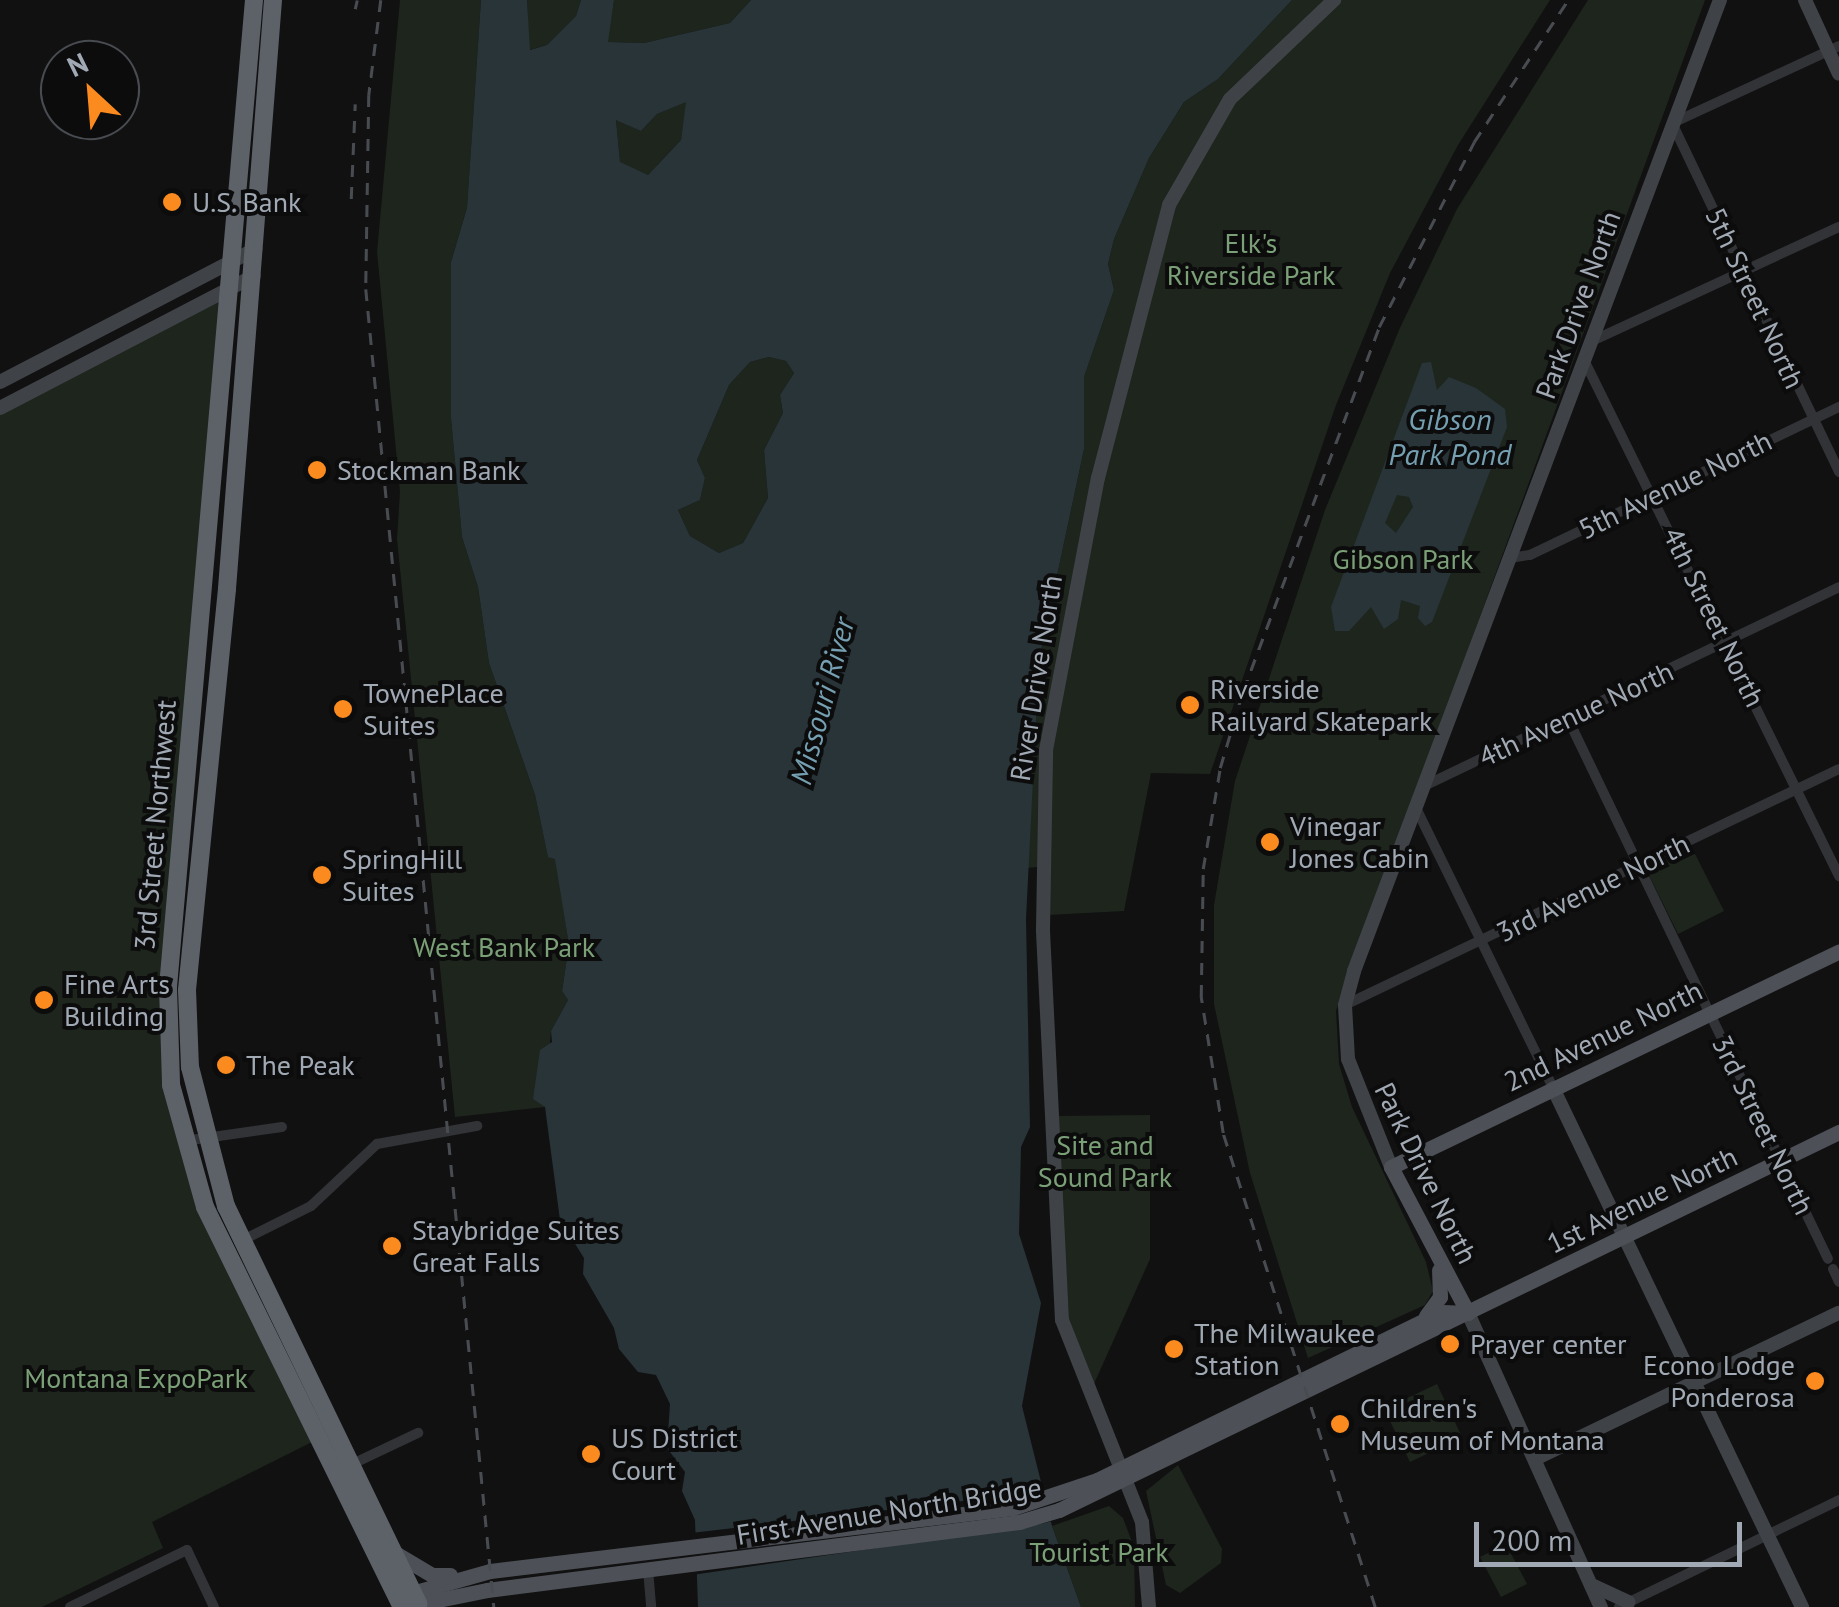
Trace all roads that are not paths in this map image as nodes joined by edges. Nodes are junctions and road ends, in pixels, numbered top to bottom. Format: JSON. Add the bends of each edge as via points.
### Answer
{"nodes":[{"id":1,"x":254,"y":0,"type":"edge"},
{"id":2,"x":273,"y":0,"type":"edge"},
{"id":3,"x":1334,"y":0,"type":"edge"},
{"id":4,"x":1720,"y":0,"type":"edge"},
{"id":5,"x":1805,"y":0,"type":"edge"},
{"id":6,"x":1834,"y":49,"type":"edge"},
{"id":7,"x":1839,"y":74,"type":"edge"},
{"id":8,"x":1672,"y":124,"type":"junction"},
{"id":9,"x":1839,"y":226,"type":"edge"},
{"id":10,"x":256,"y":249,"type":"junction"},
{"id":11,"x":230,"y":261,"type":"junction"},
{"id":12,"x":1742,"y":273,"type":"junction"},
{"id":13,"x":254,"y":276,"type":"junction"},
{"id":14,"x":227,"y":291,"type":"junction"},
{"id":15,"x":1592,"y":341,"type":"junction"},
{"id":16,"x":1584,"y":360,"type":"junction"},
{"id":17,"x":0,"y":382,"type":"edge"},
{"id":18,"x":1839,"y":406,"type":"edge"},
{"id":19,"x":0,"y":408,"type":"edge"},
{"id":20,"x":1813,"y":419,"type":"junction"},
{"id":21,"x":1839,"y":472,"type":"edge"},
{"id":22,"x":1655,"y":494,"type":"junction"},
{"id":23,"x":1510,"y":558,"type":"junction"},
{"id":24,"x":1839,"y":587,"type":"edge"},
{"id":25,"x":1727,"y":642,"type":"junction"},
{"id":26,"x":1568,"y":720,"type":"junction"},
{"id":27,"x":1839,"y":769,"type":"edge"},
{"id":28,"x":1421,"y":788,"type":"junction"},
{"id":29,"x":1798,"y":788,"type":"junction"},
{"id":30,"x":1415,"y":806,"type":"junction"},
{"id":31,"x":1638,"y":867,"type":"junction"},
{"id":32,"x":1839,"y":876,"type":"edge"},
{"id":33,"x":1482,"y":942,"type":"junction"},
{"id":34,"x":1839,"y":951,"type":"edge"},
{"id":35,"x":1346,"y":1005,"type":"junction"},
{"id":36,"x":1708,"y":1013,"type":"junction"},
{"id":37,"x":1553,"y":1088,"type":"junction"},
{"id":38,"x":477,"y":1126,"type":"dead end"},
{"id":39,"x":282,"y":1127,"type":"dead end"},
{"id":40,"x":1839,"y":1132,"type":"edge"},
{"id":41,"x":203,"y":1139,"type":"junction"},
{"id":42,"x":183,"y":1141,"type":"junction"},
{"id":43,"x":1780,"y":1160,"type":"junction"},
{"id":44,"x":1390,"y":1167,"type":"junction"},
{"id":45,"x":1622,"y":1236,"type":"junction"},
{"id":46,"x":243,"y":1241,"type":"junction"},
{"id":47,"x":223,"y":1246,"type":"junction"},
{"id":48,"x":1436,"y":1254,"type":"junction"},
{"id":49,"x":1839,"y":1282,"type":"edge"},
{"id":50,"x":1468,"y":1313,"type":"junction"},
{"id":51,"x":1839,"y":1313,"type":"edge"},
{"id":52,"x":1419,"y":1322,"type":"junction"},
{"id":53,"x":1694,"y":1382,"type":"junction"},
{"id":54,"x":418,"y":1433,"type":"dead end"},
{"id":55,"x":1535,"y":1459,"type":"junction"},
{"id":56,"x":343,"y":1468,"type":"junction"},
{"id":57,"x":1125,"y":1476,"type":"junction"},
{"id":58,"x":1100,"y":1487,"type":"junction"},
{"id":59,"x":1839,"y":1500,"type":"edge"},
{"id":60,"x":1768,"y":1534,"type":"junction"},
{"id":61,"x":392,"y":1550,"type":"junction"},
{"id":62,"x":648,"y":1570,"type":"junction"},
{"id":63,"x":470,"y":1575,"type":"junction"},
{"id":64,"x":1594,"y":1586,"type":"junction"},
{"id":65,"x":1149,"y":1603,"type":"edge"},
{"id":66,"x":406,"y":1604,"type":"edge"},
{"id":67,"x":1624,"y":1605,"type":"edge"},
{"id":68,"x":70,"y":1607,"type":"edge"},
{"id":69,"x":214,"y":1607,"type":"edge"},
{"id":70,"x":650,"y":1607,"type":"edge"},
{"id":71,"x":1601,"y":1607,"type":"edge"},
{"id":72,"x":1802,"y":1607,"type":"edge"}],
"edges":[{"from":1,"to":11,"type":"highway","name":"3rd Street Northwest"},
{"from":2,"to":10,"type":"highway","name":"3rd Street Northwest"},
{"from":3,"to":57,"type":"street","name":"River Drive North","via":[[1230,99],[1169,205],[1130,338],[1051,716],[1043,898],[1062,1320]]},
{"from":4,"to":8,"type":"street","name":"Park Drive North"},
{"from":5,"to":6,"type":"street"},
{"from":6,"to":7,"type":"street"},
{"from":6,"to":8,"type":"street"},
{"from":8,"to":12,"type":"street","name":"5th Street North"},
{"from":8,"to":15,"type":"street","name":"Park Drive North"},
{"from":9,"to":12,"type":"street"},
{"from":10,"to":11,"type":"street"},
{"from":10,"to":13,"type":"highway","name":"3rd Street Northwest"},
{"from":11,"to":14,"type":"highway","name":"3rd Street Northwest"},
{"from":11,"to":17,"type":"street"},
{"from":12,"to":15,"type":"street"},
{"from":12,"to":20,"type":"street","name":"5th Street North"},
{"from":13,"to":14,"type":"street"},
{"from":13,"to":41,"type":"highway","name":"3rd Street Northwest","via":[[187,990],[190,1067]]},
{"from":14,"to":19,"type":"street"},
{"from":14,"to":42,"type":"highway","name":"3rd Street Northwest","via":[[168,987],[172,1085]]},
{"from":15,"to":16,"type":"street","name":"Park Drive North"},
{"from":16,"to":22,"type":"street","name":"4th Street North"},
{"from":16,"to":23,"type":"street","name":"Park Drive North"},
{"from":18,"to":20,"type":"street","name":"5th Avenue North"},
{"from":20,"to":21,"type":"street","name":"5th Street North"},
{"from":20,"to":22,"type":"street","name":"5th Avenue North"},
{"from":22,"to":23,"type":"street","name":"5th Avenue North","via":[[1530,555]]},
{"from":22,"to":25,"type":"street","name":"4th Street North"},
{"from":23,"to":28,"type":"street","name":"Park Drive North"},
{"from":24,"to":25,"type":"street","name":"4th Avenue North"},
{"from":25,"to":26,"type":"street","name":"4th Avenue North"},
{"from":25,"to":29,"type":"street","name":"4th Street North"},
{"from":26,"to":28,"type":"street","name":"4th Avenue North"},
{"from":26,"to":31,"type":"street","name":"3rd Street North"},
{"from":27,"to":29,"type":"street","name":"3rd Avenue North"},
{"from":28,"to":30,"type":"street","name":"Park Drive North"},
{"from":29,"to":31,"type":"street","name":"3rd Avenue North"},
{"from":29,"to":32,"type":"street","name":"4th Street North"},
{"from":30,"to":33,"type":"street"},
{"from":30,"to":35,"type":"street","name":"Park Drive North"},
{"from":31,"to":33,"type":"street","name":"3rd Avenue North"},
{"from":31,"to":36,"type":"street","name":"3rd Street North"},
{"from":33,"to":35,"type":"street","name":"3rd Avenue North"},
{"from":33,"to":37,"type":"street"},
{"from":34,"to":36,"type":"main road","name":"2nd Avenue North"},
{"from":35,"to":44,"type":"street","name":"Park Drive North","via":[[1343,1034],[1356,1094]]},
{"from":36,"to":37,"type":"main road","name":"2nd Avenue North"},
{"from":36,"to":43,"type":"street","name":"3rd Street North"},
{"from":37,"to":44,"type":"main road","name":"2nd Avenue North"},
{"from":37,"to":45,"type":"street"},
{"from":38,"to":46,"type":"street","via":[[377,1144],[324,1196]]},
{"from":39,"to":41,"type":"street"},
{"from":40,"to":43,"type":"main road","name":"1st Avenue North"},
{"from":41,"to":42,"type":"street"},
{"from":41,"to":46,"type":"highway","name":"3rd Street Northwest"},
{"from":42,"to":47,"type":"highway","name":"3rd Street Northwest"},
{"from":43,"to":45,"type":"main road","name":"1st Avenue North"},
{"from":43,"to":49,"type":"street","name":"3rd Street North"},
{"from":44,"to":48,"type":"main road","name":"Park Drive North"},
{"from":45,"to":50,"type":"main road","name":"1st Avenue North"},
{"from":45,"to":53,"type":"street"},
{"from":46,"to":47,"type":"street"},
{"from":46,"to":56,"type":"highway","name":"3rd Street Northwest"},
{"from":47,"to":56,"type":"highway","name":"3rd Street Northwest"},
{"from":48,"to":50,"type":"main road","name":"Park Drive North"},
{"from":48,"to":52,"type":"main road","via":[[1440,1298]]},
{"from":50,"to":52,"type":"main road","name":"1st Avenue North","via":[[1441,1312]]},
{"from":50,"to":55,"type":"street","name":"Park Drive North"},
{"from":50,"to":57,"type":"main road","name":"1st Avenue North"},
{"from":51,"to":53,"type":"street"},
{"from":52,"to":57,"type":"main road","name":"1st Avenue North"},
{"from":53,"to":55,"type":"street"},
{"from":53,"to":60,"type":"street"},
{"from":54,"to":56,"type":"street"},
{"from":55,"to":64,"type":"street","name":"Park Drive North"},
{"from":56,"to":61,"type":"highway","name":"3rd Street Northwest"},
{"from":56,"to":66,"type":"highway","name":"3rd Street Northwest"},
{"from":57,"to":58,"type":"main road","name":"1st Avenue North"},
{"from":57,"to":65,"type":"street","name":"River Drive North","via":[[1149,1550]]},
{"from":58,"to":62,"type":"main road","name":"First Avenue North Bridge","via":[[1018,1522]]},
{"from":58,"to":63,"type":"main road","name":"First Avenue North Bridge","via":[[1013,1508]]},
{"from":59,"to":60,"type":"street"},
{"from":60,"to":67,"type":"street"},
{"from":60,"to":72,"type":"street"},
{"from":61,"to":63,"type":"main road","via":[[432,1575]]},
{"from":61,"to":66,"type":"highway","name":"3rd Street Northwest"},
{"from":62,"to":66,"type":"main road","name":"First Avenue North Bridge"},
{"from":62,"to":70,"type":"street"},
{"from":63,"to":66,"type":"main road"},
{"from":64,"to":67,"type":"street"},
{"from":64,"to":71,"type":"street","name":"Park Drive North"},
{"from":68,"to":69,"type":"street","via":[[187,1550]]}]}
